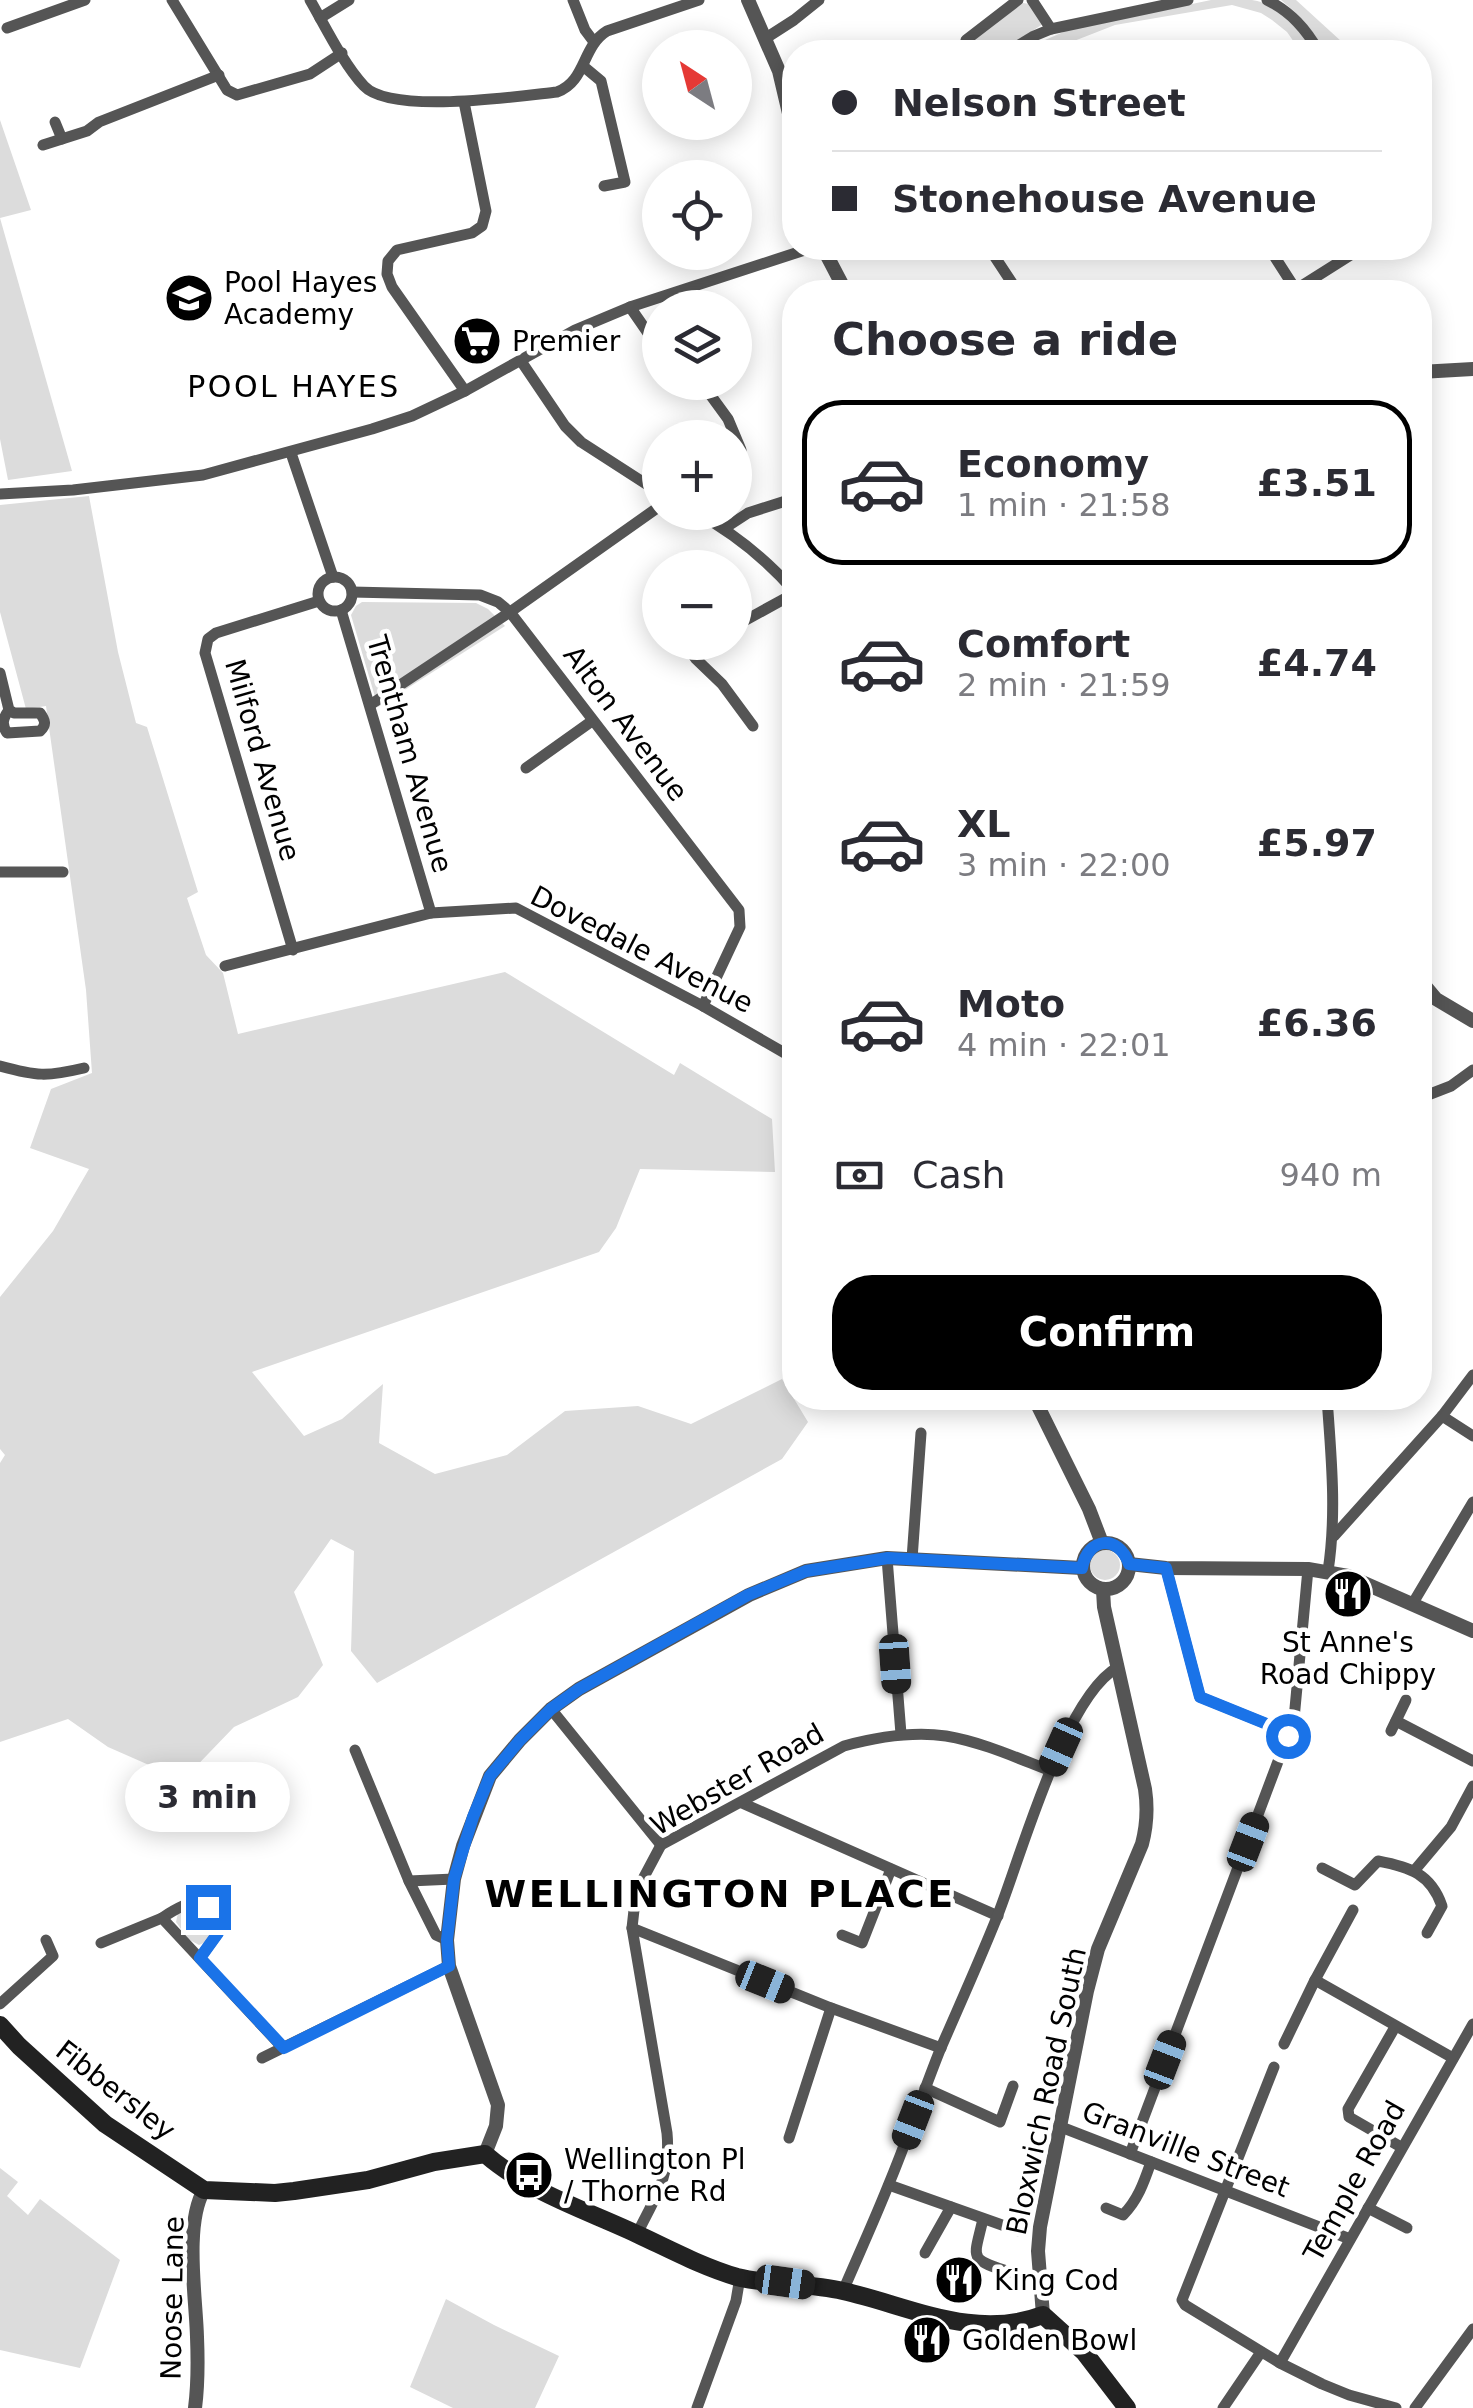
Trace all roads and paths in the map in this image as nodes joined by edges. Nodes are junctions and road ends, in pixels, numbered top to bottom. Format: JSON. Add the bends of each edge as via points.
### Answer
{"nodes":[{"id":1,"x":85,"y":0,"type":"edge"},
{"id":2,"x":172,"y":0,"type":"edge"},
{"id":3,"x":310,"y":0,"type":"edge"},
{"id":4,"x":350,"y":0,"type":"edge"},
{"id":5,"x":573,"y":0,"type":"edge"},
{"id":6,"x":699,"y":0,"type":"edge"},
{"id":7,"x":748,"y":0,"type":"edge"},
{"id":8,"x":819,"y":0,"type":"edge"},
{"id":9,"x":1018,"y":0,"type":"edge"},
{"id":10,"x":1032,"y":0,"type":"edge"},
{"id":11,"x":1188,"y":0,"type":"edge"},
{"id":12,"x":1267,"y":0,"type":"edge"},
{"id":13,"x":320,"y":18,"type":"junction"},
{"id":14,"x":7,"y":28,"type":"dead end"},
{"id":15,"x":1052,"y":29,"type":"junction"},
{"id":16,"x":766,"y":38,"type":"junction"},
{"id":17,"x":966,"y":40,"type":"edge"},
{"id":18,"x":1032,"y":40,"type":"edge"},
{"id":19,"x":1310,"y":40,"type":"edge"},
{"id":20,"x":594,"y":42,"type":"junction"},
{"id":21,"x":342,"y":53,"type":"junction"},
{"id":22,"x":584,"y":66,"type":"junction"},
{"id":23,"x":219,"y":75,"type":"junction"},
{"id":24,"x":782,"y":84,"type":"edge"},
{"id":25,"x":464,"y":102,"type":"junction"},
{"id":26,"x":55,"y":122,"type":"dead end"},
{"id":27,"x":62,"y":139,"type":"junction"},
{"id":28,"x":43,"y":146,"type":"dead end"},
{"id":29,"x":604,"y":186,"type":"dead end"},
{"id":30,"x":782,"y":257,"type":"edge"},
{"id":31,"x":1343,"y":260,"type":"edge"},
{"id":32,"x":1311,"y":280,"type":"edge"},
{"id":33,"x":630,"y":307,"type":"junction"},
{"id":34,"x":642,"y":324,"type":"edge"},
{"id":35,"x":521,"y":361,"type":"junction"},
{"id":36,"x":1473,"y":370,"type":"edge"},
{"id":37,"x":1432,"y":372,"type":"edge"},
{"id":38,"x":465,"y":391,"type":"junction"},
{"id":39,"x":291,"y":453,"type":"junction"},
{"id":40,"x":642,"y":481,"type":"edge"},
{"id":41,"x":0,"y":494,"type":"edge"},
{"id":42,"x":782,"y":502,"type":"edge"},
{"id":43,"x":752,"y":511,"type":"edge"},
{"id":44,"x":642,"y":519,"type":"edge"},
{"id":45,"x":727,"y":530,"type":"edge"},
{"id":46,"x":334,"y":577,"type":"junction"},
{"id":47,"x":782,"y":578,"type":"edge"},
{"id":48,"x":352,"y":592,"type":"junction"},
{"id":49,"x":782,"y":600,"type":"edge"},
{"id":50,"x":319,"y":601,"type":"junction"},
{"id":51,"x":340,"y":610,"type":"junction"},
{"id":52,"x":510,"y":612,"type":"junction"},
{"id":53,"x":752,"y":617,"type":"edge"},
{"id":54,"x":700,"y":660,"type":"edge"},
{"id":55,"x":0,"y":672,"type":"edge"},
{"id":56,"x":370,"y":705,"type":"junction"},
{"id":57,"x":9,"y":710,"type":"dead end"},
{"id":58,"x":592,"y":720,"type":"junction"},
{"id":59,"x":752,"y":726,"type":"dead end"},
{"id":60,"x":526,"y":768,"type":"dead end"},
{"id":61,"x":0,"y":872,"type":"edge"},
{"id":62,"x":63,"y":872,"type":"dead end"},
{"id":63,"x":430,"y":913,"type":"junction"},
{"id":64,"x":293,"y":950,"type":"junction"},
{"id":65,"x":225,"y":966,"type":"dead end"},
{"id":66,"x":1432,"y":994,"type":"edge"},
{"id":67,"x":703,"y":1006,"type":"junction"},
{"id":68,"x":1473,"y":1021,"type":"edge"},
{"id":69,"x":782,"y":1051,"type":"edge"},
{"id":70,"x":0,"y":1066,"type":"edge"},
{"id":71,"x":84,"y":1068,"type":"dead end"},
{"id":72,"x":1473,"y":1070,"type":"edge"},
{"id":73,"x":1432,"y":1093,"type":"edge"},
{"id":74,"x":1473,"y":1375,"type":"edge"},
{"id":75,"x":1040,"y":1410,"type":"edge"},
{"id":76,"x":1328,"y":1410,"type":"edge"},
{"id":77,"x":1442,"y":1416,"type":"junction"},
{"id":78,"x":921,"y":1433,"type":"dead end"},
{"id":79,"x":1473,"y":1436,"type":"edge"},
{"id":80,"x":1473,"y":1502,"type":"edge"},
{"id":81,"x":1334,"y":1536,"type":"junction"},
{"id":82,"x":1102,"y":1543,"type":"junction"},
{"id":83,"x":888,"y":1558,"type":"junction"},
{"id":84,"x":912,"y":1558,"type":"junction"},
{"id":85,"x":1129,"y":1564,"type":"junction"},
{"id":86,"x":1082,"y":1568,"type":"junction"},
{"id":87,"x":1166,"y":1568,"type":"junction"},
{"id":88,"x":1308,"y":1568,"type":"junction"},
{"id":89,"x":1328,"y":1571,"type":"junction"},
{"id":90,"x":1104,"y":1590,"type":"junction"},
{"id":91,"x":1413,"y":1603,"type":"junction"},
{"id":92,"x":1473,"y":1631,"type":"edge"},
{"id":93,"x":1118,"y":1667,"type":"junction"},
{"id":94,"x":1406,"y":1700,"type":"dead end"},
{"id":95,"x":551,"y":1709,"type":"junction"},
{"id":96,"x":1289,"y":1733,"type":"junction"},
{"id":97,"x":900,"y":1734,"type":"junction"},
{"id":98,"x":355,"y":1750,"type":"dead end"},
{"id":99,"x":1473,"y":1762,"type":"edge"},
{"id":100,"x":1050,"y":1771,"type":"junction"},
{"id":101,"x":1473,"y":1786,"type":"edge"},
{"id":102,"x":742,"y":1803,"type":"junction"},
{"id":103,"x":661,"y":1846,"type":"junction"},
{"id":104,"x":1322,"y":1868,"type":"dead end"},
{"id":105,"x":891,"y":1869,"type":"junction"},
{"id":106,"x":1414,"y":1871,"type":"junction"},
{"id":107,"x":454,"y":1879,"type":"junction"},
{"id":108,"x":410,"y":1881,"type":"junction"},
{"id":109,"x":1353,"y":1910,"type":"dead end"},
{"id":110,"x":998,"y":1916,"type":"junction"},
{"id":111,"x":162,"y":1918,"type":"junction"},
{"id":112,"x":632,"y":1928,"type":"junction"},
{"id":113,"x":1427,"y":1933,"type":"dead end"},
{"id":114,"x":842,"y":1935,"type":"dead end"},
{"id":115,"x":117,"y":1936,"type":"junction"},
{"id":116,"x":46,"y":1940,"type":"dead end"},
{"id":117,"x":447,"y":1940,"type":"junction"},
{"id":118,"x":862,"y":1942,"type":"junction"},
{"id":119,"x":101,"y":1943,"type":"dead end"},
{"id":120,"x":122,"y":1949,"type":"dead end"},
{"id":121,"x":200,"y":1958,"type":"junction"},
{"id":122,"x":857,"y":1958,"type":"dead end"},
{"id":123,"x":449,"y":1966,"type":"junction"},
{"id":124,"x":1314,"y":1980,"type":"junction"},
{"id":125,"x":0,"y":2004,"type":"edge"},
{"id":126,"x":832,"y":2008,"type":"junction"},
{"id":127,"x":1473,"y":2024,"type":"edge"},
{"id":128,"x":0,"y":2025,"type":"edge"},
{"id":129,"x":1395,"y":2027,"type":"junction"},
{"id":130,"x":1284,"y":2044,"type":"dead end"},
{"id":131,"x":284,"y":2048,"type":"junction"},
{"id":132,"x":941,"y":2048,"type":"junction"},
{"id":133,"x":262,"y":2058,"type":"dead end"},
{"id":134,"x":1453,"y":2058,"type":"junction"},
{"id":135,"x":1274,"y":2066,"type":"dead end"},
{"id":136,"x":1013,"y":2086,"type":"dead end"},
{"id":137,"x":925,"y":2088,"type":"junction"},
{"id":138,"x":1060,"y":2127,"type":"junction"},
{"id":139,"x":789,"y":2138,"type":"dead end"},
{"id":140,"x":1401,"y":2147,"type":"junction"},
{"id":141,"x":485,"y":2154,"type":"junction"},
{"id":142,"x":1130,"y":2154,"type":"junction"},
{"id":143,"x":1151,"y":2162,"type":"junction"},
{"id":144,"x":888,"y":2186,"type":"junction"},
{"id":145,"x":204,"y":2190,"type":"junction"},
{"id":146,"x":1225,"y":2191,"type":"junction"},
{"id":147,"x":951,"y":2207,"type":"junction"},
{"id":148,"x":1106,"y":2208,"type":"dead end"},
{"id":149,"x":1368,"y":2208,"type":"junction"},
{"id":150,"x":984,"y":2219,"type":"junction"},
{"id":151,"x":1407,"y":2228,"type":"dead end"},
{"id":152,"x":1019,"y":2231,"type":"dead end"},
{"id":153,"x":637,"y":2234,"type":"junction"},
{"id":154,"x":1350,"y":2239,"type":"junction"},
{"id":155,"x":924,"y":2253,"type":"dead end"},
{"id":156,"x":1010,"y":2272,"type":"dead end"},
{"id":157,"x":740,"y":2278,"type":"junction"},
{"id":158,"x":843,"y":2291,"type":"junction"},
{"id":159,"x":1043,"y":2315,"type":"junction"},
{"id":160,"x":1473,"y":2329,"type":"edge"},
{"id":161,"x":1261,"y":2352,"type":"junction"},
{"id":162,"x":1280,"y":2364,"type":"junction"},
{"id":163,"x":196,"y":2408,"type":"edge"},
{"id":164,"x":697,"y":2408,"type":"edge"},
{"id":165,"x":1127,"y":2408,"type":"edge"},
{"id":166,"x":1223,"y":2408,"type":"edge"},
{"id":167,"x":1396,"y":2408,"type":"edge"},
{"id":168,"x":1415,"y":2408,"type":"edge"}],
"edges":[{"from":1,"to":14,"type":"street"},
{"from":2,"to":23,"type":"street"},
{"from":3,"to":13,"type":"street"},
{"from":4,"to":13,"type":"street"},
{"from":5,"to":20,"type":"street"},
{"from":6,"to":20,"type":"street","via":[[606,31]]},
{"from":7,"to":16,"type":"street"},
{"from":8,"to":16,"type":"street"},
{"from":9,"to":17,"type":"street"},
{"from":10,"to":15,"type":"street"},
{"from":11,"to":15,"type":"street"},
{"from":12,"to":19,"type":"street","via":[[1284,8]]},
{"from":13,"to":21,"type":"street"},
{"from":15,"to":18,"type":"street"},
{"from":16,"to":24,"type":"street"},
{"from":20,"to":22,"type":"street"},
{"from":21,"to":23,"type":"street","via":[[310,74],[245,94],[228,90]]},
{"from":21,"to":25,"type":"street","via":[[366,90],[388,99]]},
{"from":22,"to":25,"type":"street","via":[[557,92]]},
{"from":22,"to":29,"type":"street","via":[[601,81],[625,182]]},
{"from":23,"to":27,"type":"street"},
{"from":25,"to":38,"type":"street","via":[[486,210],[482,226],[398,250],[387,274]]},
{"from":26,"to":27,"type":"street"},
{"from":27,"to":28,"type":"street"},
{"from":30,"to":33,"type":"street"},
{"from":31,"to":32,"type":"street"},
{"from":33,"to":34,"type":"street"},
{"from":33,"to":35,"type":"street"},
{"from":35,"to":38,"type":"street"},
{"from":35,"to":40,"type":"street","via":[[581,442]]},
{"from":36,"to":37,"type":"street"},
{"from":38,"to":39,"type":"street","via":[[412,416]]},
{"from":39,"to":41,"type":"street","via":[[203,475]]},
{"from":39,"to":46,"type":"street"},
{"from":42,"to":43,"type":"street"},
{"from":44,"to":52,"type":"street"},
{"from":45,"to":47,"type":"street"},
{"from":46,"to":48,"type":"street"},
{"from":46,"to":50,"type":"street","via":[[322,583]]},
{"from":48,"to":51,"type":"street"},
{"from":48,"to":52,"type":"street","via":[[480,595]]},
{"from":49,"to":53,"type":"street"},
{"from":50,"to":51,"type":"street"},
{"from":50,"to":64,"type":"street","name":"Milford Avenue","via":[[216,632],[205,653]]},
{"from":51,"to":56,"type":"street","name":"Trentham Avenue"},
{"from":52,"to":56,"type":"street"},
{"from":52,"to":58,"type":"street","name":"Alton Avenue"},
{"from":54,"to":59,"type":"street"},
{"from":55,"to":57,"type":"street"},
{"from":56,"to":63,"type":"street","name":"Trentham Avenue"},
{"from":58,"to":60,"type":"street"},
{"from":58,"to":67,"type":"street","name":"Alton Avenue","via":[[739,910],[740,927]]},
{"from":61,"to":62,"type":"street"},
{"from":63,"to":64,"type":"street","name":"Dovedale Avenue"},
{"from":63,"to":67,"type":"street","name":"Dovedale Avenue","via":[[516,908]]},
{"from":64,"to":65,"type":"street","name":"Dovedale Avenue"},
{"from":66,"to":68,"type":"street"},
{"from":67,"to":69,"type":"street","name":"Dovedale Avenue"},
{"from":70,"to":71,"type":"street","via":[[49,1076]]},
{"from":72,"to":73,"type":"street"},
{"from":74,"to":77,"type":"street"},
{"from":75,"to":82,"type":"street"},
{"from":76,"to":81,"type":"street"},
{"from":77,"to":79,"type":"street"},
{"from":77,"to":81,"type":"street"},
{"from":78,"to":84,"type":"street"},
{"from":80,"to":91,"type":"street"},
{"from":81,"to":89,"type":"street"},
{"from":82,"to":85,"type":"street","via":[[1120,1548]]},
{"from":82,"to":86,"type":"street","via":[[1086,1554]]},
{"from":83,"to":84,"type":"street"},
{"from":83,"to":95,"type":"street","via":[[806,1571],[748,1595]]},
{"from":83,"to":97,"type":"street"},
{"from":84,"to":86,"type":"street"},
{"from":85,"to":87,"type":"street"},
{"from":85,"to":90,"type":"street","via":[[1124,1582]]},
{"from":86,"to":90,"type":"street","via":[[1089,1583]]},
{"from":87,"to":88,"type":"street"},
{"from":87,"to":96,"type":"street","via":[[1200,1697]]},
{"from":88,"to":89,"type":"street"},
{"from":88,"to":96,"type":"street"},
{"from":89,"to":91,"type":"street"},
{"from":90,"to":93,"type":"street","name":"Bloxwich Road South"},
{"from":91,"to":92,"type":"street"},
{"from":93,"to":100,"type":"street","via":[[1093,1690]]},
{"from":93,"to":138,"type":"street","name":"Bloxwich Road South","via":[[1145,1789],[1146,1826],[1098,1948]]},
{"from":94,"to":99,"type":"street","via":[[1394,1726]]},
{"from":95,"to":103,"type":"street"},
{"from":95,"to":107,"type":"street","via":[[490,1776]]},
{"from":96,"to":142,"type":"street"},
{"from":97,"to":100,"type":"street","name":"Webster Road","via":[[982,1745]]},
{"from":97,"to":102,"type":"street","name":"Webster Road","via":[[844,1746]]},
{"from":98,"to":108,"type":"street"},
{"from":100,"to":110,"type":"street"},
{"from":101,"to":106,"type":"street","via":[[1451,1827]]},
{"from":102,"to":103,"type":"street","name":"Webster Road"},
{"from":102,"to":105,"type":"street"},
{"from":103,"to":112,"type":"street","name":"Webster Road","via":[[636,1892]]},
{"from":104,"to":106,"type":"street","via":[[1355,1885],[1378,1861]]},
{"from":105,"to":110,"type":"street"},
{"from":105,"to":118,"type":"street"},
{"from":106,"to":113,"type":"street","via":[[1436,1890],[1442,1906]]},
{"from":107,"to":108,"type":"street"},
{"from":107,"to":117,"type":"street"},
{"from":108,"to":117,"type":"street","via":[[436,1935]]},
{"from":109,"to":124,"type":"street"},
{"from":110,"to":132,"type":"street"},
{"from":111,"to":115,"type":"street"},
{"from":111,"to":121,"type":"street"},
{"from":111,"to":121,"type":"street","via":[[191,1901],[204,1902],[218,1933]]},
{"from":112,"to":126,"type":"street"},
{"from":112,"to":153,"type":"street","name":"Webster Road","via":[[669,2156]]},
{"from":114,"to":118,"type":"street"},
{"from":115,"to":119,"type":"street"},
{"from":115,"to":120,"type":"street"},
{"from":116,"to":125,"type":"street","via":[[53,1956]]},
{"from":117,"to":123,"type":"street"},
{"from":118,"to":122,"type":"street"},
{"from":121,"to":131,"type":"street"},
{"from":123,"to":131,"type":"street"},
{"from":123,"to":141,"type":"street","via":[[498,2105]]},
{"from":124,"to":129,"type":"street"},
{"from":124,"to":130,"type":"street"},
{"from":126,"to":132,"type":"street"},
{"from":126,"to":139,"type":"street"},
{"from":127,"to":134,"type":"street","name":"Temple Road"},
{"from":128,"to":145,"type":"main road","name":"Fibbersley","via":[[105,2124]]},
{"from":129,"to":134,"type":"street"},
{"from":129,"to":140,"type":"street","via":[[1347,2114]]},
{"from":131,"to":133,"type":"street"},
{"from":132,"to":137,"type":"street"},
{"from":134,"to":140,"type":"street","name":"Temple Road"},
{"from":135,"to":146,"type":"street"},
{"from":136,"to":137,"type":"street","via":[[1000,2122]]},
{"from":137,"to":144,"type":"street"},
{"from":138,"to":142,"type":"street","name":"Granville Street"},
{"from":138,"to":159,"type":"street","name":"Bloxwich Road South","via":[[1038,2238]]},
{"from":140,"to":149,"type":"street","name":"Temple Road"},
{"from":141,"to":145,"type":"main road","via":[[294,2192]]},
{"from":141,"to":153,"type":"main road","via":[[552,2199]]},
{"from":142,"to":143,"type":"street","name":"Granville Street"},
{"from":143,"to":146,"type":"street","name":"Granville Street"},
{"from":143,"to":148,"type":"street","via":[[1128,2211]]},
{"from":144,"to":147,"type":"street"},
{"from":144,"to":158,"type":"street"},
{"from":145,"to":163,"type":"street","name":"Noose Lane","via":[[194,2230]]},
{"from":146,"to":154,"type":"street","name":"Granville Street"},
{"from":146,"to":161,"type":"street","via":[[1182,2300]]},
{"from":147,"to":150,"type":"street"},
{"from":147,"to":155,"type":"street"},
{"from":149,"to":151,"type":"street"},
{"from":149,"to":154,"type":"street","name":"Temple Road"},
{"from":150,"to":152,"type":"street"},
{"from":150,"to":156,"type":"street","via":[[977,2259]]},
{"from":153,"to":157,"type":"main road"},
{"from":154,"to":162,"type":"street","name":"Temple Road"},
{"from":157,"to":158,"type":"main road"},
{"from":157,"to":164,"type":"street"},
{"from":158,"to":159,"type":"main road","via":[[972,2324]]},
{"from":159,"to":165,"type":"main road","via":[[1084,2352]]},
{"from":160,"to":168,"type":"street"},
{"from":161,"to":162,"type":"street"},
{"from":161,"to":166,"type":"street"},
{"from":162,"to":167,"type":"street"}]}
